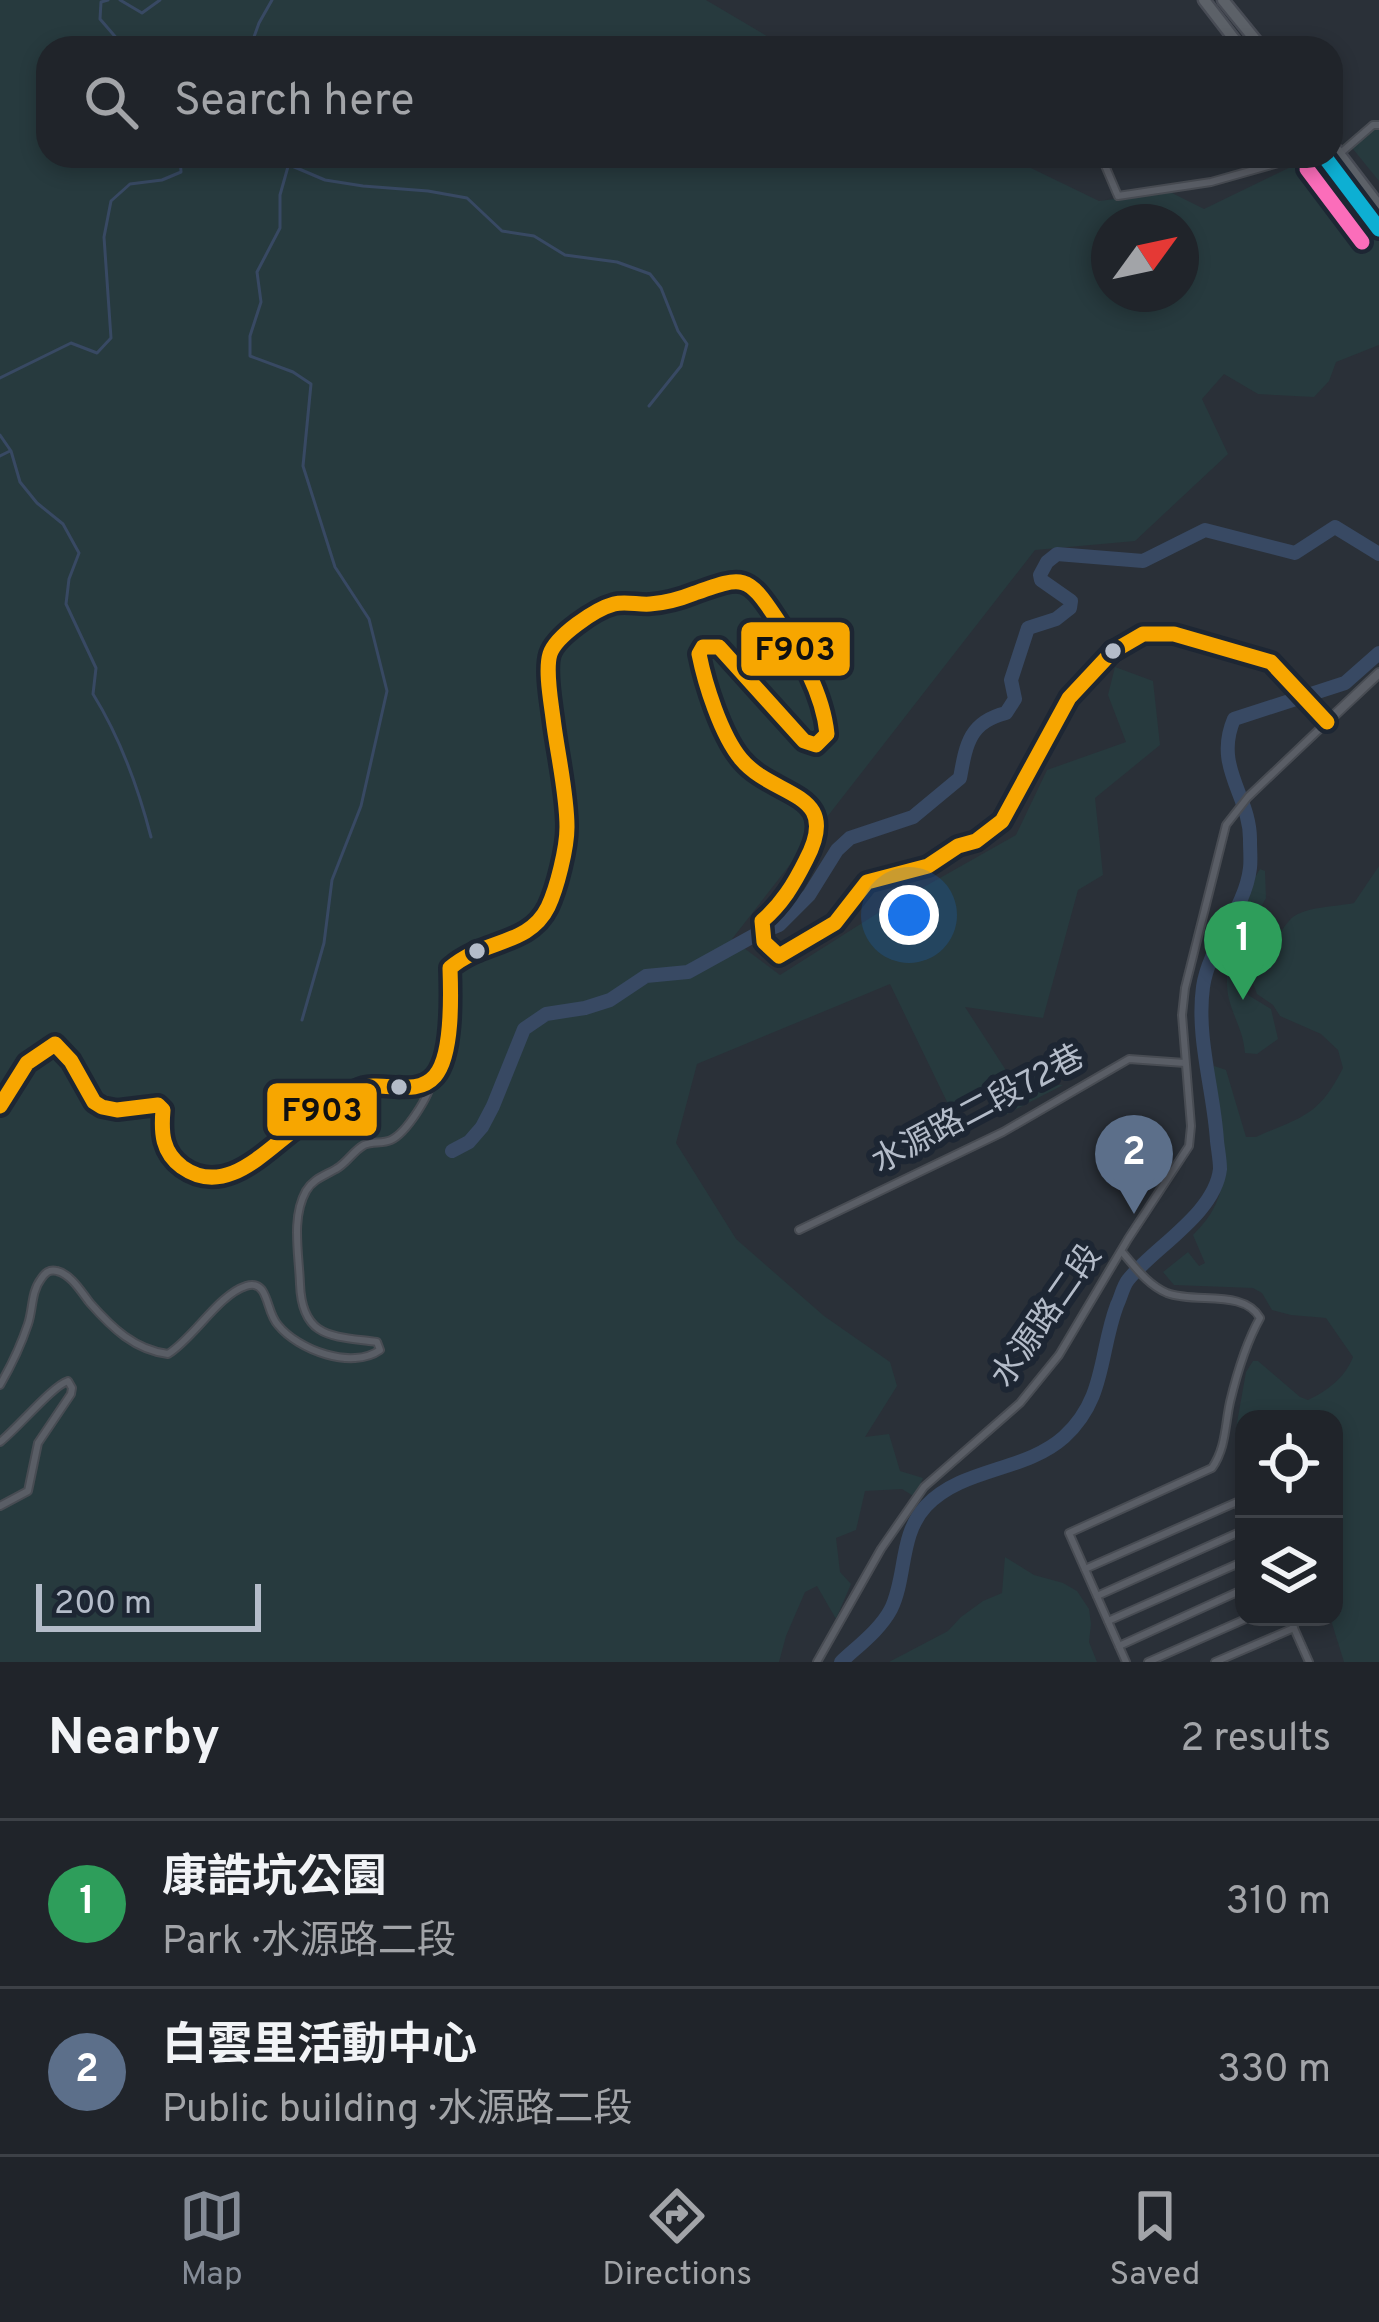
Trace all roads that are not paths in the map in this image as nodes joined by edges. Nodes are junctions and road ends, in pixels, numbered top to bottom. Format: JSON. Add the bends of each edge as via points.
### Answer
{"nodes":[{"id":1,"x":1204,"y":0,"type":"edge"},
{"id":2,"x":1223,"y":0,"type":"edge"},
{"id":3,"x":1232,"y":36,"type":"edge"},
{"id":4,"x":1252,"y":36,"type":"edge"},
{"id":5,"x":1379,"y":124,"type":"edge"},
{"id":6,"x":1343,"y":148,"type":"edge"},
{"id":7,"x":1106,"y":168,"type":"edge"},
{"id":8,"x":1261,"y":168,"type":"edge"},
{"id":9,"x":1338,"y":168,"type":"edge"},
{"id":10,"x":1341,"y":168,"type":"edge"},
{"id":11,"x":1379,"y":206,"type":"edge"},
{"id":12,"x":1379,"y":229,"type":"edge"},
{"id":13,"x":1379,"y":673,"type":"edge"},
{"id":14,"x":1327,"y":722,"type":"junction"},
{"id":15,"x":1185,"y":1063,"type":"junction"},
{"id":16,"x":432,"y":1079,"type":"junction"},
{"id":17,"x":0,"y":1106,"type":"edge"},
{"id":18,"x":799,"y":1230,"type":"dead end"},
{"id":19,"x":1125,"y":1256,"type":"junction"},
{"id":20,"x":0,"y":1385,"type":"edge"},
{"id":21,"x":0,"y":1442,"type":"edge"},
{"id":22,"x":1235,"y":1503,"type":"edge"},
{"id":23,"x":0,"y":1506,"type":"edge"},
{"id":24,"x":1235,"y":1534,"type":"edge"},
{"id":25,"x":1235,"y":1565,"type":"edge"},
{"id":26,"x":1085,"y":1569,"type":"junction"},
{"id":27,"x":1235,"y":1593,"type":"edge"},
{"id":28,"x":1096,"y":1596,"type":"junction"},
{"id":29,"x":1108,"y":1621,"type":"junction"},
{"id":30,"x":1235,"y":1624,"type":"edge"},
{"id":31,"x":1294,"y":1628,"type":"joint"},
{"id":32,"x":1119,"y":1646,"type":"junction"},
{"id":33,"x":817,"y":1662,"type":"edge"},
{"id":34,"x":1126,"y":1662,"type":"edge"},
{"id":35,"x":1148,"y":1662,"type":"edge"},
{"id":36,"x":1215,"y":1662,"type":"edge"},
{"id":37,"x":1309,"y":1662,"type":"edge"}],
"edges":[{"from":1,"to":3,"type":"main road"},
{"from":2,"to":4,"type":"main road"},
{"from":5,"to":6,"type":"street"},
{"from":7,"to":8,"type":"street","via":[[1118,196]]},
{"from":9,"to":12,"type":"main road"},
{"from":10,"to":11,"type":"main road"},
{"from":13,"to":14,"type":"street"},
{"from":14,"to":15,"type":"street","name":"水源路二段","via":[[1226,825],[1185,988]]},
{"from":14,"to":16,"type":"street","via":[[1271,662],[1174,634],[1143,634],[1112,652],[1070,698],[1002,821],[928,866],[867,882],[835,923],[779,956],[764,942],[762,921],[802,870],[818,824],[804,800],[740,758],[699,653],[719,646],[804,741],[816,745],[827,734],[825,711],[792,641],[746,583],[614,604],[569,629],[550,654],[567,829],[554,892],[523,935],[450,968],[445,1045]]},
{"from":15,"to":18,"type":"street","name":"水源路二段72巷","via":[[1129,1059],[1003,1132]]},
{"from":15,"to":19,"type":"street","name":"水源路二段","via":[[1189,1146]]},
{"from":16,"to":17,"type":"street","via":[[362,1085],[251,1166],[216,1180],[193,1176],[164,1149],[158,1105],[100,1108],[55,1044],[21,1067]]},
{"from":16,"to":20,"type":"street","via":[[397,1136],[358,1148],[307,1189],[297,1220],[302,1309],[320,1331],[377,1342],[374,1355],[352,1358],[299,1343],[278,1325],[263,1291],[249,1284],[183,1345],[151,1352],[108,1323],[74,1282],[49,1271]]},
{"from":19,"to":26,"type":"street","via":[[1170,1294],[1244,1302],[1260,1318],[1212,1468],[1069,1533]]},
{"from":19,"to":33,"type":"street","name":"水源路二段","via":[[1026,1397],[924,1487]]},
{"from":21,"to":23,"type":"street","via":[[68,1382],[71,1394],[38,1444],[28,1490]]},
{"from":22,"to":26,"type":"street"},
{"from":24,"to":28,"type":"street"},
{"from":25,"to":29,"type":"street"},
{"from":26,"to":28,"type":"street"},
{"from":27,"to":32,"type":"street"},
{"from":28,"to":29,"type":"street"},
{"from":29,"to":32,"type":"street"},
{"from":30,"to":35,"type":"street"},
{"from":31,"to":36,"type":"street"},
{"from":31,"to":37,"type":"street"},
{"from":32,"to":34,"type":"street"}]}
